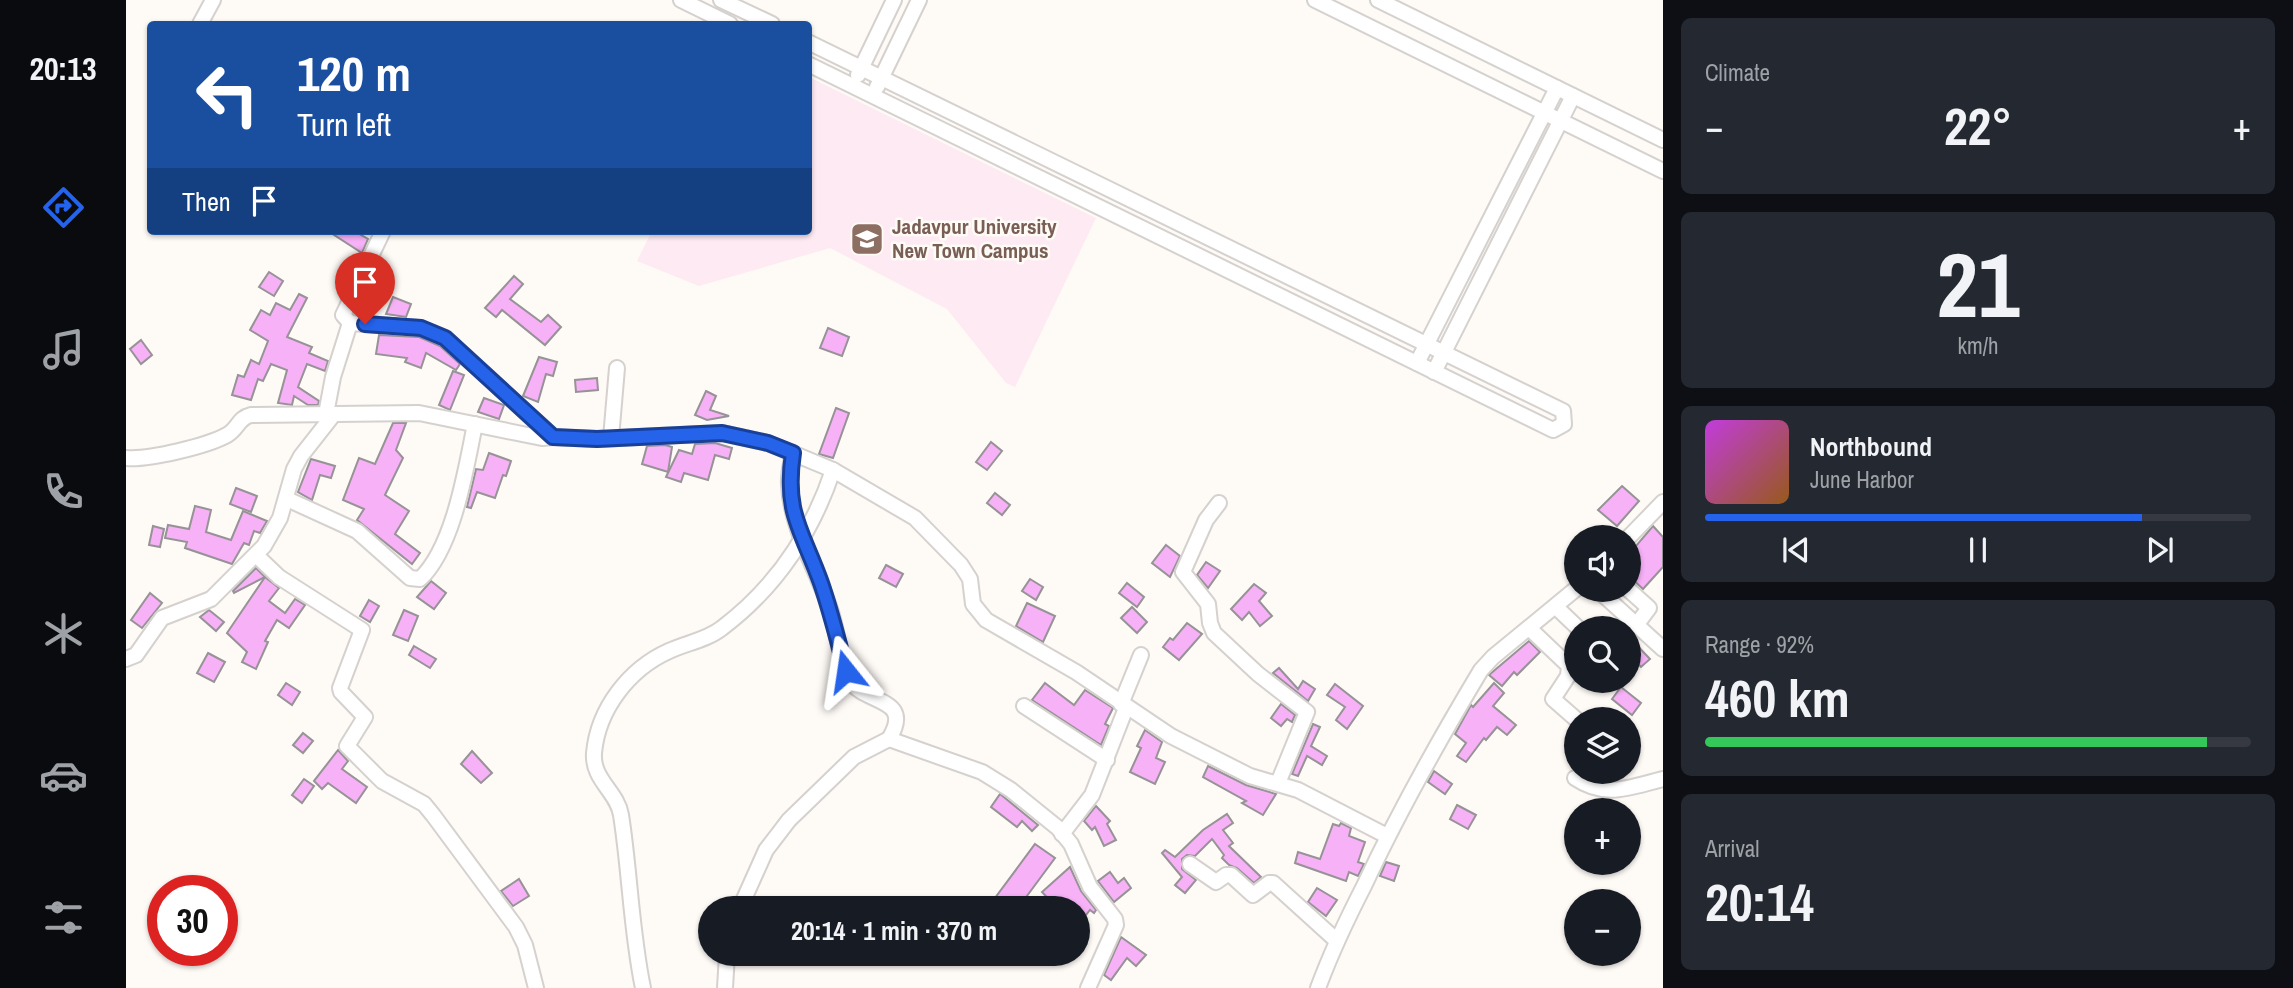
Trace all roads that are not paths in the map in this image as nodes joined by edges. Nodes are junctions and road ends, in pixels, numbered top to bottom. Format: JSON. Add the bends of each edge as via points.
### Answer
{"nodes":[{"id":1,"x":213,"y":0,"type":"edge"},
{"id":2,"x":681,"y":0,"type":"edge"},
{"id":3,"x":721,"y":0,"type":"edge"},
{"id":4,"x":894,"y":0,"type":"edge"},
{"id":5,"x":919,"y":0,"type":"edge"},
{"id":6,"x":1315,"y":0,"type":"edge"},
{"id":7,"x":1378,"y":0,"type":"edge"},
{"id":8,"x":202,"y":21,"type":"edge"},
{"id":9,"x":724,"y":21,"type":"edge"},
{"id":10,"x":766,"y":21,"type":"edge"},
{"id":11,"x":812,"y":44,"type":"edge"},
{"id":12,"x":812,"y":66,"type":"edge"},
{"id":13,"x":862,"y":68,"type":"junction"},
{"id":14,"x":881,"y":79,"type":"junction"},
{"id":15,"x":853,"y":86,"type":"junction"},
{"id":16,"x":1557,"y":88,"type":"junction"},
{"id":17,"x":1573,"y":96,"type":"junction"},
{"id":18,"x":873,"y":97,"type":"junction"},
{"id":19,"x":1544,"y":112,"type":"junction"},
{"id":20,"x":1560,"y":120,"type":"junction"},
{"id":21,"x":1663,"y":141,"type":"edge"},
{"id":22,"x":1663,"y":171,"type":"edge"},
{"id":23,"x":381,"y":235,"type":"edge"},
{"id":24,"x":350,"y":323,"type":"junction"},
{"id":25,"x":1427,"y":345,"type":"junction"},
{"id":26,"x":1444,"y":353,"type":"junction"},
{"id":27,"x":1417,"y":363,"type":"junction"},
{"id":28,"x":617,"y":368,"type":"dead end"},
{"id":29,"x":1434,"y":372,"type":"junction"},
{"id":30,"x":330,"y":414,"type":"junction"},
{"id":31,"x":475,"y":424,"type":"junction"},
{"id":32,"x":553,"y":437,"type":"junction"},
{"id":33,"x":611,"y":438,"type":"junction"},
{"id":34,"x":793,"y":453,"type":"junction"},
{"id":35,"x":126,"y":458,"type":"edge"},
{"id":36,"x":833,"y":470,"type":"junction"},
{"id":37,"x":287,"y":499,"type":"junction"},
{"id":38,"x":1663,"y":502,"type":"edge"},
{"id":39,"x":1219,"y":503,"type":"dead end"},
{"id":40,"x":1641,"y":525,"type":"edge"},
{"id":41,"x":802,"y":538,"type":"junction"},
{"id":42,"x":256,"y":555,"type":"junction"},
{"id":43,"x":1564,"y":600,"type":"edge"},
{"id":44,"x":1641,"y":601,"type":"edge"},
{"id":45,"x":1612,"y":602,"type":"edge"},
{"id":46,"x":1556,"y":607,"type":"junction"},
{"id":47,"x":1565,"y":616,"type":"edge"},
{"id":48,"x":1628,"y":616,"type":"edge"},
{"id":49,"x":1641,"y":619,"type":"edge"},
{"id":50,"x":1529,"y":628,"type":"junction"},
{"id":51,"x":1641,"y":628,"type":"edge"},
{"id":52,"x":1663,"y":649,"type":"edge"},
{"id":53,"x":1141,"y":654,"type":"dead end"},
{"id":54,"x":126,"y":659,"type":"edge"},
{"id":55,"x":1024,"y":706,"type":"dead end"},
{"id":56,"x":1124,"y":706,"type":"junction"},
{"id":57,"x":1564,"y":709,"type":"edge"},
{"id":58,"x":889,"y":739,"type":"junction"},
{"id":59,"x":1107,"y":760,"type":"junction"},
{"id":60,"x":1663,"y":779,"type":"edge"},
{"id":61,"x":1278,"y":783,"type":"junction"},
{"id":62,"x":1583,"y":784,"type":"edge"},
{"id":63,"x":1062,"y":834,"type":"junction"},
{"id":64,"x":1387,"y":836,"type":"junction"},
{"id":65,"x":1190,"y":864,"type":"dead end"},
{"id":66,"x":745,"y":896,"type":"edge"},
{"id":67,"x":1337,"y":941,"type":"junction"},
{"id":68,"x":726,"y":966,"type":"edge"},
{"id":69,"x":536,"y":988,"type":"edge"},
{"id":70,"x":643,"y":988,"type":"edge"},
{"id":71,"x":724,"y":988,"type":"edge"},
{"id":72,"x":1088,"y":988,"type":"edge"},
{"id":73,"x":1318,"y":988,"type":"edge"}],
"edges":[{"from":1,"to":8,"type":"street"},
{"from":2,"to":9,"type":"street"},
{"from":3,"to":10,"type":"street"},
{"from":4,"to":13,"type":"street"},
{"from":5,"to":14,"type":"street"},
{"from":6,"to":19,"type":"street"},
{"from":7,"to":16,"type":"street"},
{"from":11,"to":13,"type":"street"},
{"from":12,"to":15,"type":"street"},
{"from":13,"to":14,"type":"street"},
{"from":13,"to":15,"type":"street"},
{"from":14,"to":18,"type":"street"},
{"from":14,"to":25,"type":"street"},
{"from":15,"to":18,"type":"street"},
{"from":16,"to":17,"type":"street"},
{"from":16,"to":19,"type":"street"},
{"from":17,"to":20,"type":"street"},
{"from":17,"to":21,"type":"street"},
{"from":18,"to":27,"type":"street"},
{"from":19,"to":20,"type":"street"},
{"from":19,"to":25,"type":"street"},
{"from":20,"to":22,"type":"street"},
{"from":20,"to":26,"type":"street"},
{"from":23,"to":24,"type":"street","via":[[343,314]]},
{"from":24,"to":30,"type":"street","via":[[333,377]]},
{"from":24,"to":32,"type":"street","via":[[421,328],[445,338]]},
{"from":25,"to":26,"type":"street"},
{"from":25,"to":27,"type":"street"},
{"from":26,"to":29,"type":"street"},
{"from":26,"to":29,"type":"street","via":[[1563,411],[1564,424],[1553,430]]},
{"from":27,"to":29,"type":"street"},
{"from":28,"to":33,"type":"street"},
{"from":30,"to":31,"type":"street","via":[[419,413]]},
{"from":30,"to":35,"type":"street","via":[[251,415],[212,441]]},
{"from":30,"to":37,"type":"street","via":[[294,469]]},
{"from":31,"to":32,"type":"street"},
{"from":31,"to":37,"type":"street","via":[[458,503],[443,542],[420,579],[410,578],[357,531]]},
{"from":32,"to":33,"type":"street"},
{"from":33,"to":34,"type":"street","via":[[722,433]]},
{"from":34,"to":36,"type":"street"},
{"from":34,"to":41,"type":"street","via":[[789,485]]},
{"from":36,"to":41,"type":"street","via":[[818,512]]},
{"from":36,"to":56,"type":"street","via":[[915,517],[941,542],[970,579],[973,604],[986,620]]},
{"from":37,"to":42,"type":"street"},
{"from":38,"to":40,"type":"street"},
{"from":39,"to":61,"type":"street","via":[[1206,520],[1183,572],[1208,604],[1214,633],[1307,712]]},
{"from":41,"to":58,"type":"street","via":[[832,615],[851,683],[893,708],[895,725]]},
{"from":41,"to":70,"type":"street","via":[[783,568],[744,610],[719,631],[667,652],[640,669],[608,707],[596,744],[595,769],[621,812]]},
{"from":42,"to":54,"type":"street","via":[[204,604],[162,618],[136,655]]},
{"from":42,"to":69,"type":"street","via":[[279,577],[362,630],[340,688],[365,717],[347,746],[382,781],[424,804],[433,815],[516,927]]},
{"from":43,"to":46,"type":"street"},
{"from":44,"to":49,"type":"street","via":[[1649,608]]},
{"from":45,"to":48,"type":"street"},
{"from":46,"to":47,"type":"street"},
{"from":46,"to":50,"type":"street"},
{"from":50,"to":57,"type":"street","via":[[1569,666],[1553,699]]},
{"from":50,"to":64,"type":"street","via":[[1481,670]]},
{"from":51,"to":52,"type":"street"},
{"from":53,"to":56,"type":"street"},
{"from":55,"to":59,"type":"street"},
{"from":56,"to":59,"type":"street"},
{"from":56,"to":61,"type":"street","via":[[1250,776]]},
{"from":58,"to":63,"type":"street","via":[[996,779]]},
{"from":58,"to":66,"type":"street","via":[[853,757],[789,820],[766,850]]},
{"from":59,"to":63,"type":"street","via":[[1092,795]]},
{"from":60,"to":62,"type":"street","via":[[1612,791]]},
{"from":61,"to":64,"type":"street"},
{"from":63,"to":72,"type":"street","via":[[1116,925]]},
{"from":64,"to":67,"type":"street"},
{"from":65,"to":67,"type":"street","via":[[1216,882],[1231,875],[1252,895],[1273,884]]},
{"from":67,"to":73,"type":"street"},
{"from":68,"to":71,"type":"street"}]}
